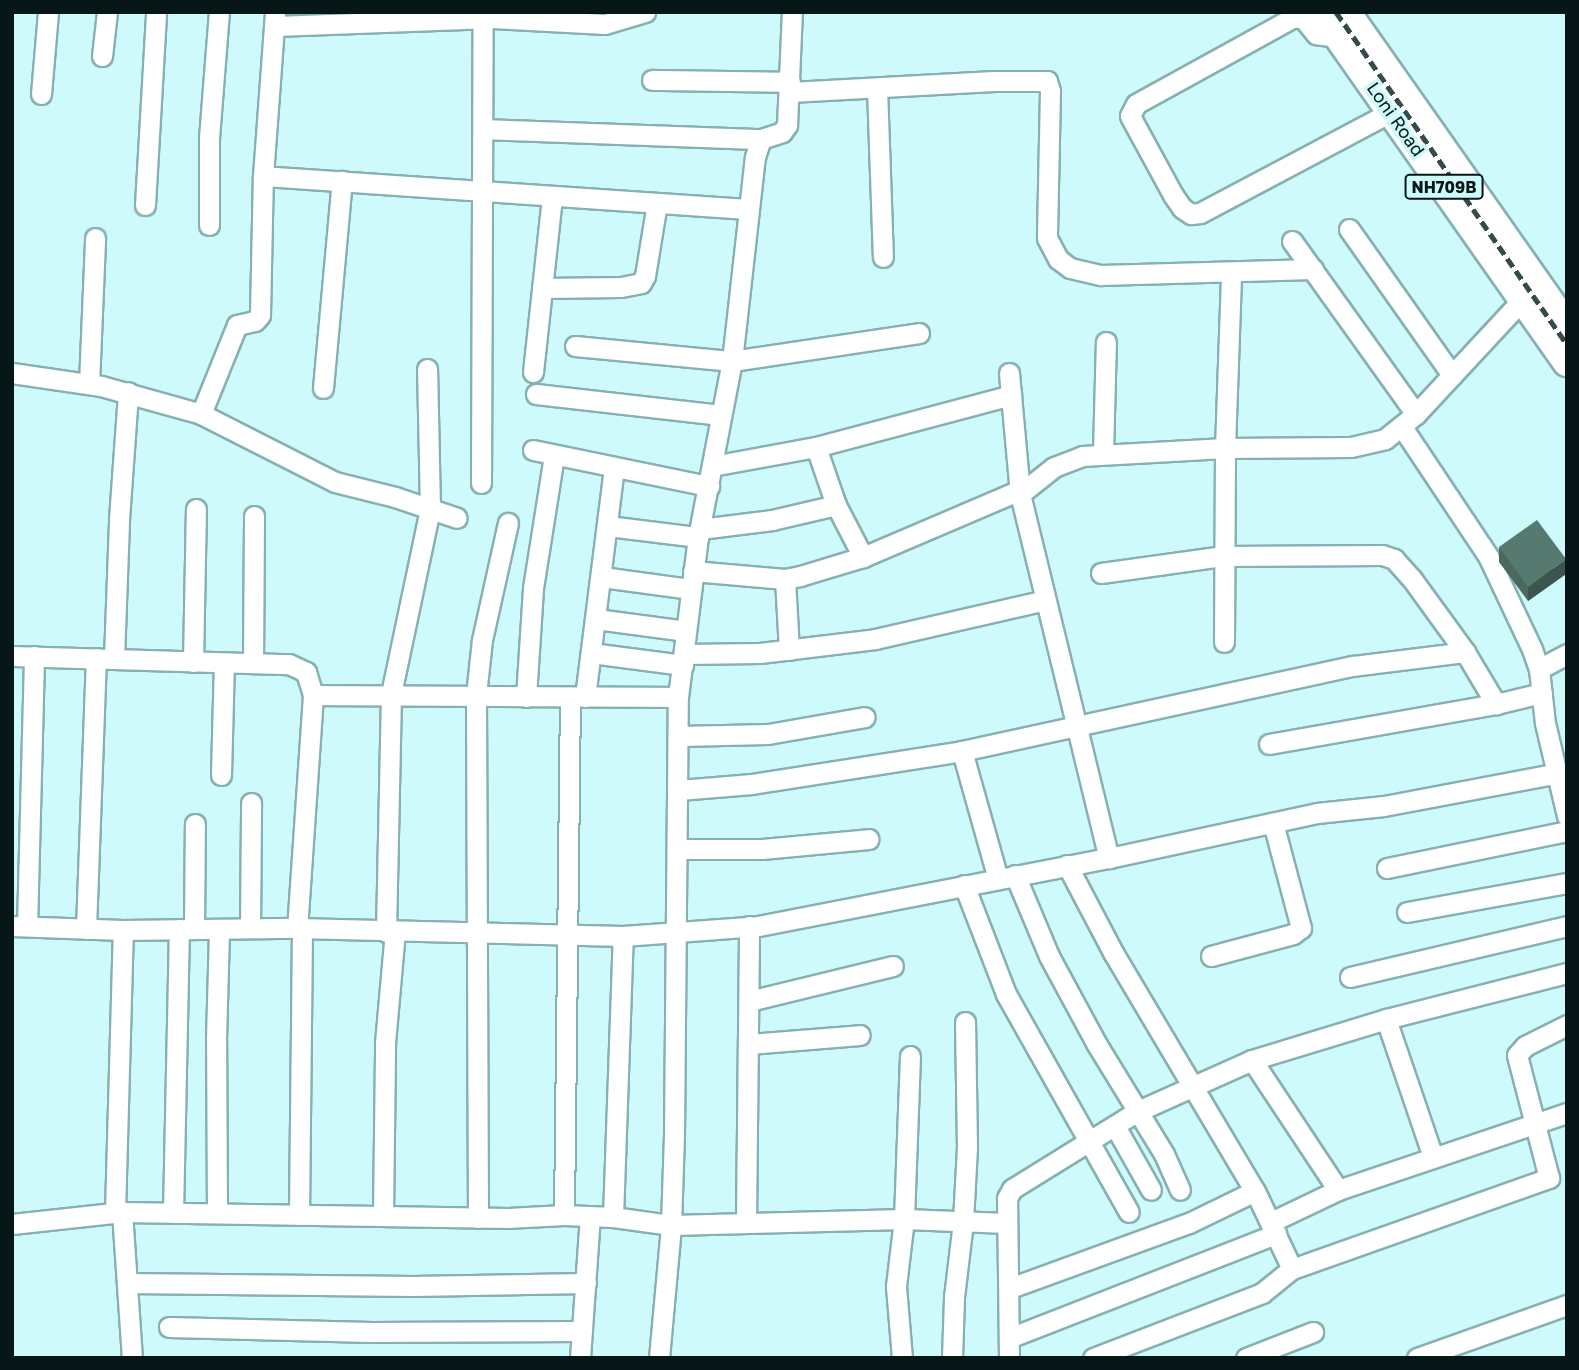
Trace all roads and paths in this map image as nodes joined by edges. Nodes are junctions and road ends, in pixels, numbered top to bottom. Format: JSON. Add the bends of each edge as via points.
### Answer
{"nodes":[{"id":1,"x":48,"y":12,"type":"edge"},
{"id":2,"x":107,"y":12,"type":"edge"},
{"id":3,"x":156,"y":12,"type":"edge"},
{"id":4,"x":219,"y":12,"type":"edge"},
{"id":5,"x":645,"y":12,"type":"edge"},
{"id":6,"x":792,"y":12,"type":"edge"},
{"id":7,"x":1321,"y":12,"type":"edge"},
{"id":8,"x":484,"y":15,"type":"edge"},
{"id":9,"x":376,"y":17,"type":"edge"},
{"id":10,"x":545,"y":17,"type":"edge"},
{"id":11,"x":275,"y":19,"type":"edge"},
{"id":12,"x":1342,"y":25,"type":"edge"},
{"id":13,"x":102,"y":56,"type":"dead end"},
{"id":14,"x":652,"y":80,"type":"dead end"},
{"id":15,"x":790,"y":87,"type":"junction"},
{"id":16,"x":877,"y":88,"type":"junction"},
{"id":17,"x":41,"y":94,"type":"dead end"},
{"id":18,"x":1391,"y":112,"type":"junction"},
{"id":19,"x":484,"y":129,"type":"junction"},
{"id":20,"x":761,"y":139,"type":"junction"},
{"id":21,"x":263,"y":176,"type":"junction"},
{"id":22,"x":342,"y":181,"type":"junction"},
{"id":23,"x":484,"y":192,"type":"junction"},
{"id":24,"x":552,"y":197,"type":"junction"},
{"id":25,"x":657,"y":203,"type":"junction"},
{"id":26,"x":145,"y":205,"type":"dead end"},
{"id":27,"x":749,"y":209,"type":"junction"},
{"id":28,"x":209,"y":225,"type":"dead end"},
{"id":29,"x":1349,"y":229,"type":"dead end"},
{"id":30,"x":95,"y":238,"type":"dead end"},
{"id":31,"x":1292,"y":241,"type":"dead end"},
{"id":32,"x":883,"y":257,"type":"dead end"},
{"id":33,"x":1312,"y":270,"type":"junction"},
{"id":34,"x":1231,"y":272,"type":"junction"},
{"id":35,"x":542,"y":288,"type":"junction"},
{"id":36,"x":1545,"y":297,"type":"edge"},
{"id":37,"x":1567,"y":326,"type":"edge"},
{"id":38,"x":919,"y":333,"type":"dead end"},
{"id":39,"x":1106,"y":342,"type":"dead end"},
{"id":40,"x":575,"y":346,"type":"dead end"},
{"id":41,"x":732,"y":361,"type":"junction"},
{"id":42,"x":1567,"y":362,"type":"edge"},
{"id":43,"x":427,"y":369,"type":"dead end"},
{"id":44,"x":533,"y":372,"type":"dead end"},
{"id":45,"x":12,"y":373,"type":"edge"},
{"id":46,"x":1009,"y":373,"type":"dead end"},
{"id":47,"x":1452,"y":375,"type":"junction"},
{"id":48,"x":89,"y":384,"type":"junction"},
{"id":49,"x":323,"y":388,"type":"dead end"},
{"id":50,"x":128,"y":392,"type":"junction"},
{"id":51,"x":536,"y":394,"type":"dead end"},
{"id":52,"x":1011,"y":395,"type":"junction"},
{"id":53,"x":201,"y":414,"type":"junction"},
{"id":54,"x":721,"y":415,"type":"junction"},
{"id":55,"x":1409,"y":421,"type":"junction"},
{"id":56,"x":816,"y":447,"type":"junction"},
{"id":57,"x":1225,"y":448,"type":"junction"},
{"id":58,"x":533,"y":450,"type":"dead end"},
{"id":59,"x":1103,"y":453,"type":"junction"},
{"id":60,"x":554,"y":456,"type":"junction"},
{"id":61,"x":614,"y":467,"type":"junction"},
{"id":62,"x":711,"y":476,"type":"junction"},
{"id":63,"x":481,"y":483,"type":"dead end"},
{"id":64,"x":1020,"y":494,"type":"junction"},
{"id":65,"x":836,"y":505,"type":"junction"},
{"id":66,"x":196,"y":509,"type":"dead end"},
{"id":67,"x":430,"y":509,"type":"junction"},
{"id":68,"x":254,"y":516,"type":"dead end"},
{"id":69,"x":457,"y":518,"type":"dead end"},
{"id":70,"x":508,"y":523,"type":"dead end"},
{"id":71,"x":608,"y":526,"type":"junction"},
{"id":72,"x":699,"y":533,"type":"junction"},
{"id":73,"x":1224,"y":556,"type":"junction"},
{"id":74,"x":863,"y":557,"type":"junction"},
{"id":75,"x":1101,"y":573,"type":"dead end"},
{"id":76,"x":602,"y":577,"type":"junction"},
{"id":77,"x":785,"y":579,"type":"junction"},
{"id":78,"x":692,"y":580,"type":"junction"},
{"id":79,"x":1045,"y":600,"type":"junction"},
{"id":80,"x":596,"y":619,"type":"junction"},
{"id":81,"x":686,"y":631,"type":"junction"},
{"id":82,"x":1224,"y":642,"type":"dead end"},
{"id":83,"x":789,"y":650,"type":"junction"},
{"id":84,"x":1465,"y":652,"type":"junction"},
{"id":85,"x":591,"y":653,"type":"junction"},
{"id":86,"x":1567,"y":654,"type":"edge"},
{"id":87,"x":12,"y":656,"type":"edge"},
{"id":88,"x":34,"y":656,"type":"junction"},
{"id":89,"x":105,"y":658,"type":"junction"},
{"id":90,"x":683,"y":660,"type":"junction"},
{"id":91,"x":193,"y":662,"type":"junction"},
{"id":92,"x":224,"y":663,"type":"junction"},
{"id":93,"x":253,"y":663,"type":"junction"},
{"id":94,"x":1539,"y":669,"type":"junction"},
{"id":95,"x":1542,"y":693,"type":"junction"},
{"id":96,"x":391,"y":694,"type":"junction"},
{"id":97,"x":313,"y":695,"type":"junction"},
{"id":98,"x":476,"y":695,"type":"junction"},
{"id":99,"x":526,"y":697,"type":"junction"},
{"id":100,"x":577,"y":697,"type":"junction"},
{"id":101,"x":678,"y":697,"type":"junction"},
{"id":102,"x":1496,"y":704,"type":"junction"},
{"id":103,"x":865,"y":717,"type":"dead end"},
{"id":104,"x":1075,"y":727,"type":"junction"},
{"id":105,"x":680,"y":736,"type":"junction"},
{"id":106,"x":1269,"y":744,"type":"dead end"},
{"id":107,"x":962,"y":751,"type":"junction"},
{"id":108,"x":1558,"y":774,"type":"junction"},
{"id":109,"x":221,"y":775,"type":"dead end"},
{"id":110,"x":679,"y":790,"type":"junction"},
{"id":111,"x":251,"y":803,"type":"dead end"},
{"id":112,"x":1567,"y":816,"type":"edge"},
{"id":113,"x":1273,"y":823,"type":"junction"},
{"id":114,"x":195,"y":824,"type":"dead end"},
{"id":115,"x":1567,"y":831,"type":"edge"},
{"id":116,"x":869,"y":839,"type":"dead end"},
{"id":117,"x":678,"y":849,"type":"junction"},
{"id":118,"x":1109,"y":858,"type":"junction"},
{"id":119,"x":1067,"y":865,"type":"junction"},
{"id":120,"x":1387,"y":868,"type":"dead end"},
{"id":121,"x":1006,"y":877,"type":"junction"},
{"id":122,"x":1567,"y":883,"type":"edge"},
{"id":123,"x":964,"y":885,"type":"junction"},
{"id":124,"x":1407,"y":912,"type":"dead end"},
{"id":125,"x":20,"y":926,"type":"edge"},
{"id":126,"x":749,"y":926,"type":"junction"},
{"id":127,"x":1567,"y":926,"type":"edge"},
{"id":128,"x":250,"y":928,"type":"junction"},
{"id":129,"x":299,"y":928,"type":"junction"},
{"id":130,"x":86,"y":929,"type":"junction"},
{"id":131,"x":186,"y":929,"type":"junction"},
{"id":132,"x":219,"y":929,"type":"junction"},
{"id":133,"x":123,"y":930,"type":"junction"},
{"id":134,"x":390,"y":932,"type":"junction"},
{"id":135,"x":678,"y":932,"type":"junction"},
{"id":136,"x":475,"y":933,"type":"junction"},
{"id":137,"x":569,"y":936,"type":"junction"},
{"id":138,"x":623,"y":936,"type":"junction"},
{"id":139,"x":1211,"y":956,"type":"dead end"},
{"id":140,"x":893,"y":966,"type":"dead end"},
{"id":141,"x":1567,"y":973,"type":"edge"},
{"id":142,"x":1350,"y":976,"type":"dead end"},
{"id":143,"x":749,"y":1001,"type":"junction"},
{"id":144,"x":1386,"y":1019,"type":"junction"},
{"id":145,"x":965,"y":1022,"type":"dead end"},
{"id":146,"x":1567,"y":1025,"type":"edge"},
{"id":147,"x":860,"y":1035,"type":"dead end"},
{"id":148,"x":749,"y":1044,"type":"junction"},
{"id":149,"x":910,"y":1056,"type":"dead end"},
{"id":150,"x":1252,"y":1060,"type":"junction"},
{"id":151,"x":1190,"y":1085,"type":"junction"},
{"id":152,"x":1138,"y":1111,"type":"junction"},
{"id":153,"x":1567,"y":1113,"type":"edge"},
{"id":154,"x":1535,"y":1124,"type":"junction"},
{"id":155,"x":1115,"y":1126,"type":"junction"},
{"id":156,"x":1089,"y":1142,"type":"junction"},
{"id":157,"x":1433,"y":1157,"type":"junction"},
{"id":158,"x":1151,"y":1190,"type":"dead end"},
{"id":159,"x":1180,"y":1190,"type":"dead end"},
{"id":160,"x":1255,"y":1191,"type":"junction"},
{"id":161,"x":1338,"y":1191,"type":"junction"},
{"id":162,"x":118,"y":1212,"type":"junction"},
{"id":163,"x":1129,"y":1212,"type":"dead end"},
{"id":164,"x":173,"y":1213,"type":"junction"},
{"id":165,"x":217,"y":1213,"type":"junction"},
{"id":166,"x":299,"y":1214,"type":"junction"},
{"id":167,"x":564,"y":1215,"type":"junction"},
{"id":168,"x":383,"y":1216,"type":"junction"},
{"id":169,"x":590,"y":1216,"type":"junction"},
{"id":170,"x":613,"y":1217,"type":"junction"},
{"id":171,"x":478,"y":1218,"type":"junction"},
{"id":172,"x":904,"y":1219,"type":"junction"},
{"id":173,"x":964,"y":1221,"type":"junction"},
{"id":174,"x":746,"y":1222,"type":"junction"},
{"id":175,"x":1007,"y":1223,"type":"junction"},
{"id":176,"x":12,"y":1224,"type":"edge"},
{"id":177,"x":671,"y":1225,"type":"junction"},
{"id":178,"x":1273,"y":1228,"type":"junction"},
{"id":179,"x":1292,"y":1269,"type":"junction"},
{"id":180,"x":127,"y":1283,"type":"junction"},
{"id":181,"x":586,"y":1283,"type":"junction"},
{"id":182,"x":1010,"y":1288,"type":"junction"},
{"id":183,"x":1567,"y":1305,"type":"edge"},
{"id":184,"x":169,"y":1327,"type":"dead end"},
{"id":185,"x":582,"y":1331,"type":"junction"},
{"id":186,"x":1313,"y":1332,"type":"dead end"},
{"id":187,"x":1009,"y":1338,"type":"junction"},
{"id":188,"x":132,"y":1358,"type":"edge"},
{"id":189,"x":580,"y":1358,"type":"edge"},
{"id":190,"x":659,"y":1358,"type":"edge"},
{"id":191,"x":902,"y":1358,"type":"edge"},
{"id":192,"x":952,"y":1358,"type":"edge"},
{"id":193,"x":1009,"y":1358,"type":"edge"},
{"id":194,"x":1093,"y":1358,"type":"edge"},
{"id":195,"x":1246,"y":1358,"type":"edge"},
{"id":196,"x":1417,"y":1358,"type":"edge"}],
"edges":[{"from":1,"to":17,"type":"street"},
{"from":2,"to":13,"type":"street"},
{"from":3,"to":26,"type":"street"},
{"from":4,"to":28,"type":"street","via":[[209,138]]},
{"from":5,"to":10,"type":"street","via":[[605,24]]},
{"from":6,"to":15,"type":"street"},
{"from":7,"to":12,"type":"highway","name":"Loni Road","number":"NH709B"},
{"from":8,"to":9,"type":"street"},
{"from":8,"to":10,"type":"street"},
{"from":8,"to":19,"type":"street"},
{"from":9,"to":11,"type":"street"},
{"from":11,"to":21,"type":"street"},
{"from":12,"to":18,"type":"highway","name":"Loni Road","number":"NH709B"},
{"from":12,"to":18,"type":"street","via":[[1322,37],[1304,19],[1294,17],[1136,104],[1130,116],[1172,195],[1182,208],[1200,214]]},
{"from":12,"to":36,"type":"highway","name":"Loni Road","number":"NH709B"},
{"from":14,"to":15,"type":"street"},
{"from":15,"to":16,"type":"street"},
{"from":15,"to":20,"type":"street","via":[[785,129]]},
{"from":16,"to":32,"type":"street"},
{"from":16,"to":34,"type":"street","via":[[1047,81],[1045,229],[1058,259],[1070,268],[1101,275]]},
{"from":18,"to":36,"type":"highway","name":"Loni Road","number":"NH709B"},
{"from":19,"to":20,"type":"street"},
{"from":19,"to":23,"type":"street"},
{"from":20,"to":27,"type":"street"},
{"from":21,"to":22,"type":"street"},
{"from":21,"to":53,"type":"street","via":[[260,315],[256,321],[237,325]]},
{"from":22,"to":23,"type":"street"},
{"from":22,"to":49,"type":"street"},
{"from":23,"to":24,"type":"street"},
{"from":23,"to":63,"type":"street"},
{"from":24,"to":25,"type":"street"},
{"from":24,"to":35,"type":"street"},
{"from":25,"to":27,"type":"street"},
{"from":25,"to":35,"type":"street","via":[[641,283]]},
{"from":27,"to":41,"type":"street"},
{"from":29,"to":47,"type":"street"},
{"from":30,"to":48,"type":"street"},
{"from":31,"to":33,"type":"street"},
{"from":33,"to":34,"type":"street"},
{"from":33,"to":55,"type":"street"},
{"from":34,"to":57,"type":"street"},
{"from":35,"to":44,"type":"street"},
{"from":36,"to":37,"type":"highway","name":"Loni Road","number":"NH709B"},
{"from":36,"to":42,"type":"highway","name":"Loni Road","number":"NH709B"},
{"from":36,"to":47,"type":"street"},
{"from":38,"to":41,"type":"street"},
{"from":39,"to":59,"type":"street"},
{"from":40,"to":41,"type":"street"},
{"from":41,"to":54,"type":"street"},
{"from":43,"to":67,"type":"street"},
{"from":45,"to":48,"type":"street"},
{"from":46,"to":52,"type":"street"},
{"from":47,"to":55,"type":"street"},
{"from":48,"to":50,"type":"street"},
{"from":50,"to":53,"type":"street"},
{"from":50,"to":89,"type":"street"},
{"from":51,"to":54,"type":"street"},
{"from":52,"to":56,"type":"street"},
{"from":52,"to":64,"type":"street"},
{"from":53,"to":67,"type":"street","via":[[335,482]]},
{"from":54,"to":62,"type":"street"},
{"from":55,"to":57,"type":"street","via":[[1385,439],[1351,447]]},
{"from":55,"to":94,"type":"street","via":[[1488,556]]},
{"from":56,"to":62,"type":"street"},
{"from":56,"to":65,"type":"street"},
{"from":57,"to":59,"type":"street"},
{"from":57,"to":73,"type":"street"},
{"from":58,"to":60,"type":"street"},
{"from":59,"to":64,"type":"street","via":[[1066,461]]},
{"from":60,"to":61,"type":"street"},
{"from":60,"to":99,"type":"street","via":[[533,588]]},
{"from":61,"to":62,"type":"street"},
{"from":61,"to":71,"type":"street"},
{"from":62,"to":72,"type":"street"},
{"from":64,"to":74,"type":"street","via":[[1013,493]]},
{"from":64,"to":79,"type":"street"},
{"from":65,"to":72,"type":"street"},
{"from":65,"to":74,"type":"street"},
{"from":66,"to":91,"type":"street"},
{"from":67,"to":69,"type":"street"},
{"from":67,"to":96,"type":"street"},
{"from":68,"to":93,"type":"street"},
{"from":70,"to":98,"type":"street","via":[[482,640]]},
{"from":71,"to":72,"type":"street"},
{"from":71,"to":76,"type":"street"},
{"from":72,"to":78,"type":"street"},
{"from":73,"to":75,"type":"street"},
{"from":73,"to":82,"type":"street"},
{"from":73,"to":84,"type":"street","via":[[1382,555],[1394,559]]},
{"from":74,"to":77,"type":"street"},
{"from":76,"to":78,"type":"street"},
{"from":76,"to":80,"type":"street"},
{"from":77,"to":78,"type":"street"},
{"from":77,"to":83,"type":"street"},
{"from":78,"to":81,"type":"street"},
{"from":79,"to":83,"type":"street","via":[[915,631]]},
{"from":79,"to":104,"type":"street"},
{"from":80,"to":81,"type":"street"},
{"from":80,"to":85,"type":"street"},
{"from":81,"to":90,"type":"street"},
{"from":83,"to":90,"type":"street"},
{"from":84,"to":102,"type":"street"},
{"from":84,"to":104,"type":"street","via":[[1353,666]]},
{"from":85,"to":90,"type":"street"},
{"from":85,"to":100,"type":"street"},
{"from":86,"to":94,"type":"street"},
{"from":87,"to":88,"type":"street"},
{"from":88,"to":89,"type":"street"},
{"from":88,"to":125,"type":"street"},
{"from":89,"to":91,"type":"street"},
{"from":89,"to":130,"type":"street"},
{"from":90,"to":101,"type":"street"},
{"from":91,"to":92,"type":"street"},
{"from":92,"to":93,"type":"street"},
{"from":92,"to":109,"type":"street"},
{"from":93,"to":97,"type":"street","via":[[299,667],[311,680]]},
{"from":94,"to":95,"type":"street"},
{"from":95,"to":102,"type":"street"},
{"from":95,"to":108,"type":"street"},
{"from":96,"to":97,"type":"street"},
{"from":96,"to":98,"type":"street"},
{"from":96,"to":134,"type":"street"},
{"from":97,"to":129,"type":"street"},
{"from":98,"to":99,"type":"street"},
{"from":98,"to":136,"type":"street"},
{"from":99,"to":100,"type":"street"},
{"from":100,"to":101,"type":"street"},
{"from":100,"to":137,"type":"street"},
{"from":101,"to":105,"type":"street"},
{"from":102,"to":106,"type":"street"},
{"from":103,"to":105,"type":"street","via":[[768,734]]},
{"from":104,"to":107,"type":"street"},
{"from":104,"to":118,"type":"street"},
{"from":105,"to":110,"type":"street"},
{"from":107,"to":110,"type":"street","via":[[752,784]]},
{"from":107,"to":121,"type":"street"},
{"from":108,"to":112,"type":"street"},
{"from":108,"to":113,"type":"street"},
{"from":110,"to":117,"type":"street"},
{"from":111,"to":128,"type":"street"},
{"from":113,"to":118,"type":"street"},
{"from":113,"to":139,"type":"street","via":[[1301,928]]},
{"from":114,"to":131,"type":"street"},
{"from":115,"to":120,"type":"street"},
{"from":116,"to":117,"type":"street","via":[[762,849]]},
{"from":117,"to":135,"type":"street"},
{"from":118,"to":119,"type":"street"},
{"from":119,"to":121,"type":"street"},
{"from":119,"to":151,"type":"street"},
{"from":121,"to":123,"type":"street"},
{"from":121,"to":152,"type":"street"},
{"from":122,"to":124,"type":"street"},
{"from":123,"to":126,"type":"street"},
{"from":123,"to":156,"type":"street","via":[[1006,994]]},
{"from":125,"to":130,"type":"street"},
{"from":126,"to":135,"type":"street"},
{"from":126,"to":143,"type":"street"},
{"from":127,"to":142,"type":"street"},
{"from":128,"to":129,"type":"street"},
{"from":128,"to":132,"type":"street"},
{"from":129,"to":134,"type":"street"},
{"from":129,"to":166,"type":"street"},
{"from":130,"to":133,"type":"street"},
{"from":131,"to":132,"type":"street"},
{"from":131,"to":133,"type":"street"},
{"from":131,"to":164,"type":"street"},
{"from":132,"to":165,"type":"street"},
{"from":133,"to":162,"type":"street"},
{"from":134,"to":136,"type":"street"},
{"from":134,"to":168,"type":"street"},
{"from":135,"to":138,"type":"street"},
{"from":135,"to":177,"type":"street"},
{"from":136,"to":137,"type":"street"},
{"from":136,"to":171,"type":"street"},
{"from":137,"to":138,"type":"street"},
{"from":137,"to":167,"type":"street"},
{"from":138,"to":170,"type":"street"},
{"from":140,"to":143,"type":"street"},
{"from":141,"to":144,"type":"street"},
{"from":143,"to":148,"type":"street"},
{"from":144,"to":150,"type":"street"},
{"from":144,"to":157,"type":"street"},
{"from":145,"to":173,"type":"street"},
{"from":146,"to":154,"type":"street","via":[[1525,1046],[1517,1055]]},
{"from":147,"to":148,"type":"street"},
{"from":148,"to":174,"type":"street"},
{"from":149,"to":172,"type":"street"},
{"from":150,"to":151,"type":"street"},
{"from":150,"to":161,"type":"street"},
{"from":151,"to":152,"type":"street"},
{"from":151,"to":160,"type":"street"},
{"from":152,"to":155,"type":"street"},
{"from":152,"to":159,"type":"street"},
{"from":153,"to":154,"type":"street"},
{"from":154,"to":157,"type":"street"},
{"from":154,"to":179,"type":"street","via":[[1551,1174],[1547,1180]]},
{"from":155,"to":156,"type":"street"},
{"from":155,"to":158,"type":"street"},
{"from":156,"to":163,"type":"street"},
{"from":156,"to":175,"type":"street","via":[[1012,1189],[1007,1198]]},
{"from":157,"to":161,"type":"street"},
{"from":160,"to":178,"type":"street"},
{"from":160,"to":182,"type":"street","via":[[1189,1223]]},
{"from":161,"to":178,"type":"street"},
{"from":162,"to":164,"type":"street"},
{"from":162,"to":176,"type":"street"},
{"from":162,"to":180,"type":"street"},
{"from":164,"to":165,"type":"street"},
{"from":165,"to":166,"type":"street"},
{"from":166,"to":168,"type":"street"},
{"from":167,"to":169,"type":"street"},
{"from":167,"to":171,"type":"street"},
{"from":168,"to":171,"type":"street"},
{"from":169,"to":170,"type":"street"},
{"from":169,"to":181,"type":"street"},
{"from":170,"to":177,"type":"street"},
{"from":172,"to":173,"type":"street"},
{"from":172,"to":174,"type":"street"},
{"from":172,"to":191,"type":"street","via":[[896,1304]]},
{"from":173,"to":175,"type":"street"},
{"from":173,"to":192,"type":"street"},
{"from":174,"to":177,"type":"street"},
{"from":175,"to":182,"type":"street"},
{"from":177,"to":190,"type":"street"},
{"from":178,"to":179,"type":"street"},
{"from":178,"to":187,"type":"street"},
{"from":179,"to":194,"type":"street","via":[[1262,1293]]},
{"from":180,"to":181,"type":"street"},
{"from":180,"to":188,"type":"street"},
{"from":181,"to":185,"type":"street"},
{"from":182,"to":187,"type":"street"},
{"from":183,"to":196,"type":"street"},
{"from":184,"to":185,"type":"street"},
{"from":185,"to":189,"type":"street"},
{"from":186,"to":195,"type":"street"},
{"from":187,"to":193,"type":"street"}]}
